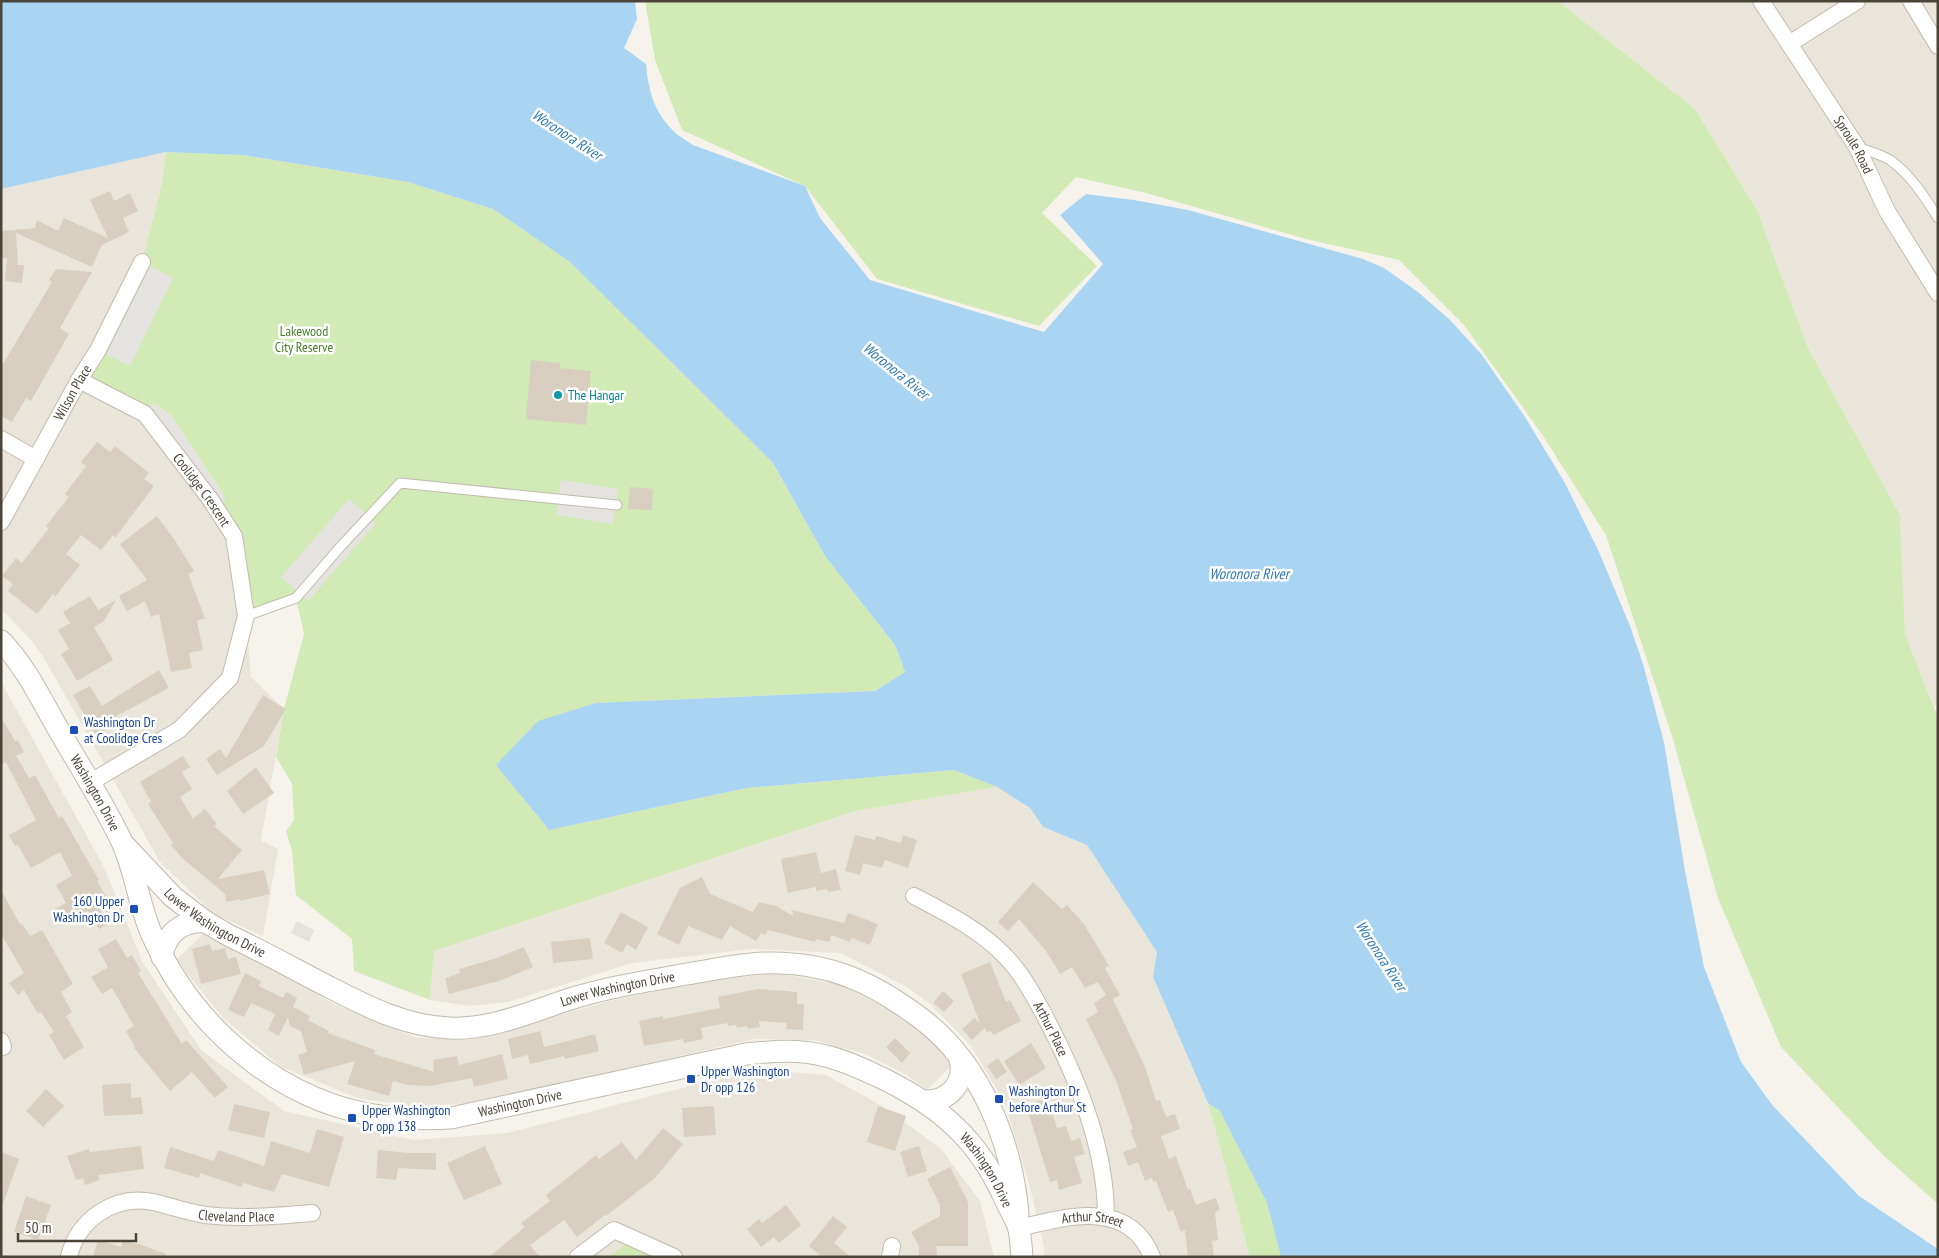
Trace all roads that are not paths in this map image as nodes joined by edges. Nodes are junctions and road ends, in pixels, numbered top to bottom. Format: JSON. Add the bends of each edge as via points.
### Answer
{"nodes":[{"id":1,"x":1761,"y":1,"type":"edge"},
{"id":2,"x":1857,"y":1,"type":"edge"},
{"id":3,"x":1911,"y":1,"type":"edge"},
{"id":4,"x":1789,"y":44,"type":"junction"},
{"id":5,"x":1938,"y":46,"type":"edge"},
{"id":6,"x":1857,"y":147,"type":"junction"},
{"id":7,"x":1938,"y":218,"type":"edge"},
{"id":8,"x":142,"y":262,"type":"dead end"},
{"id":9,"x":1938,"y":293,"type":"edge"},
{"id":10,"x":79,"y":380,"type":"junction"},
{"id":11,"x":1,"y":439,"type":"edge"},
{"id":12,"x":36,"y":459,"type":"junction"},
{"id":13,"x":617,"y":505,"type":"dead end"},
{"id":14,"x":1,"y":522,"type":"edge"},
{"id":15,"x":246,"y":616,"type":"junction"},
{"id":16,"x":1,"y":642,"type":"edge"},
{"id":17,"x":89,"y":783,"type":"junction"},
{"id":18,"x":123,"y":843,"type":"junction"},
{"id":19,"x":914,"y":896,"type":"dead end"},
{"id":20,"x":206,"y":922,"type":"junction"},
{"id":21,"x":162,"y":957,"type":"junction"},
{"id":22,"x":960,"y":1059,"type":"junction"},
{"id":23,"x":924,"y":1101,"type":"junction"},
{"id":24,"x":312,"y":1214,"type":"dead end"},
{"id":25,"x":1106,"y":1217,"type":"junction"},
{"id":26,"x":1019,"y":1228,"type":"junction"},
{"id":27,"x":69,"y":1257,"type":"edge"},
{"id":28,"x":578,"y":1257,"type":"edge"},
{"id":29,"x":674,"y":1257,"type":"edge"},
{"id":30,"x":1022,"y":1257,"type":"edge"},
{"id":31,"x":1152,"y":1257,"type":"edge"}],
"edges":[{"from":1,"to":4,"type":"street","name":"Sproule Road"},
{"from":2,"to":4,"type":"street"},
{"from":3,"to":5,"type":"street"},
{"from":4,"to":6,"type":"street","name":"Sproule Road"},
{"from":6,"to":7,"type":"lane","via":[[1889,159],[1904,172]]},
{"from":6,"to":9,"type":"street","name":"Sproule Road","via":[[1887,211]]},
{"from":8,"to":10,"type":"street","name":"Wilson Place","via":[[98,350]]},
{"from":10,"to":12,"type":"street","name":"Wilson Place"},
{"from":10,"to":15,"type":"street","name":"Coolidge Crescent","via":[[145,414],[210,499],[234,536]]},
{"from":11,"to":12,"type":"street"},
{"from":12,"to":14,"type":"street","name":"Wilson Place"},
{"from":13,"to":15,"type":"lane","via":[[400,483],[296,598]]},
{"from":15,"to":17,"type":"street","name":"Coolidge Crescent","via":[[230,678],[178,730]]},
{"from":16,"to":17,"type":"street","name":"Washington Drive","via":[[31,682]]},
{"from":17,"to":18,"type":"street","name":"Washington Drive"},
{"from":18,"to":20,"type":"street","name":"Lower Washington Drive","via":[[173,897]]},
{"from":18,"to":21,"type":"street","name":"Washington Drive","via":[[142,910]]},
{"from":19,"to":25,"type":"street","name":"Arthur Place","via":[[959,919],[992,943],[1016,969],[1036,1000],[1074,1075],[1103,1171]]},
{"from":20,"to":21,"type":"street","via":[[187,923],[176,930],[165,945]]},
{"from":20,"to":22,"type":"street","name":"Lower Washington Drive","via":[[369,1007],[424,1026],[450,1028],[492,1024],[601,990],[734,966],[792,963],[824,968],[874,986],[896,1000],[934,1029]]},
{"from":21,"to":23,"type":"street","name":"Washington Drive","via":[[199,1011],[258,1066],[316,1098],[362,1112],[416,1119],[451,1118],[746,1054],[776,1051],[799,1051],[850,1063]]},
{"from":22,"to":23,"type":"street","via":[[961,1076],[954,1090],[940,1100]]},
{"from":22,"to":26,"type":"street","name":"Lower Washington Drive","via":[[983,1094],[1001,1136],[1013,1174]]},
{"from":23,"to":26,"type":"street","name":"Washington Drive","via":[[965,1136],[981,1156],[995,1177]]},
{"from":24,"to":27,"type":"street","name":"Cleveland Place","via":[[271,1217],[204,1214],[151,1202],[124,1201],[95,1214],[86,1223]]},
{"from":25,"to":26,"type":"street","name":"Arthur Street","via":[[1067,1216]]},
{"from":25,"to":31,"type":"street","name":"Arthur Street","via":[[1144,1240]]},
{"from":26,"to":30,"type":"street","name":"Washington Drive"},
{"from":28,"to":29,"type":"street","via":[[614,1230]]}]}
